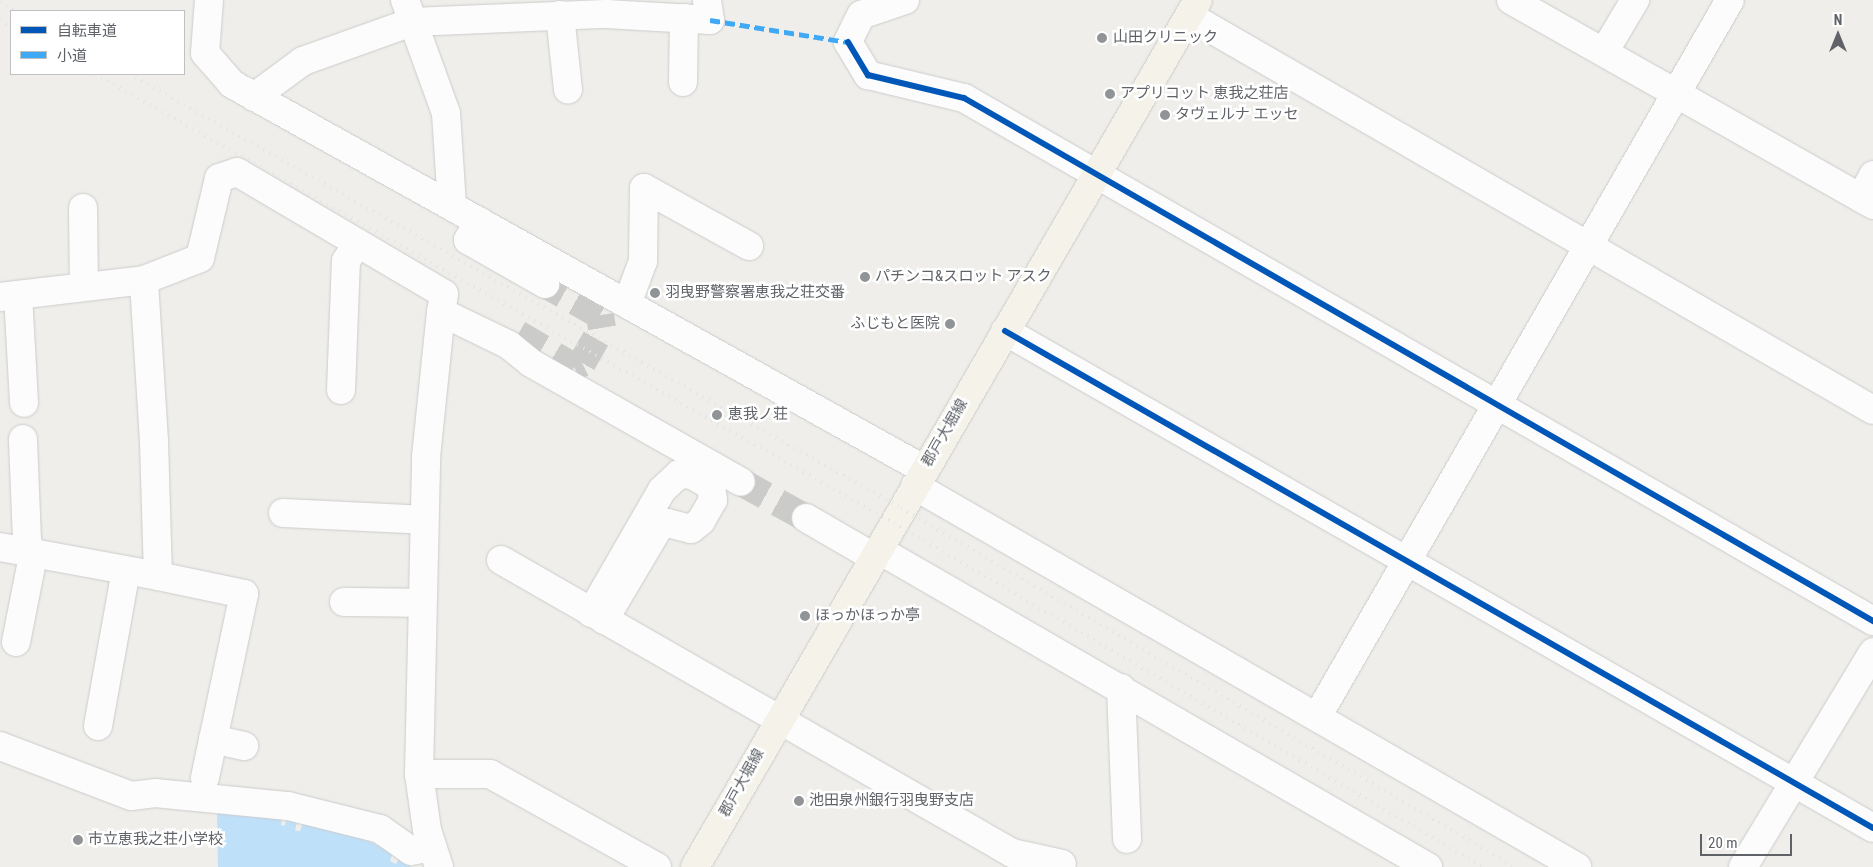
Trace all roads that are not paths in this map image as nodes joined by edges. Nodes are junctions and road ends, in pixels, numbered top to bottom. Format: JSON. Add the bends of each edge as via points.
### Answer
{"nodes":[{"id":1,"x":210,"y":0,"type":"edge"},
{"id":2,"x":905,"y":0,"type":"edge"},
{"id":3,"x":1511,"y":0,"type":"edge"},
{"id":4,"x":1635,"y":0,"type":"edge"},
{"id":5,"x":1730,"y":0,"type":"edge"},
{"id":6,"x":860,"y":7,"type":"edge"},
{"id":7,"x":1194,"y":8,"type":"edge"},
{"id":8,"x":572,"y":10,"type":"edge"},
{"id":9,"x":409,"y":11,"type":"edge"},
{"id":10,"x":700,"y":12,"type":"edge"},
{"id":11,"x":1604,"y":52,"type":"junction"},
{"id":12,"x":683,"y":82,"type":"dead end"},
{"id":13,"x":568,"y":90,"type":"dead end"},
{"id":14,"x":1678,"y":95,"type":"junction"},
{"id":15,"x":254,"y":97,"type":"junction"},
{"id":16,"x":1097,"y":173,"type":"junction"},
{"id":17,"x":1869,"y":193,"type":"edge"},
{"id":18,"x":452,"y":206,"type":"junction"},
{"id":19,"x":83,"y":208,"type":"dead end"},
{"id":20,"x":479,"y":221,"type":"junction"},
{"id":21,"x":357,"y":244,"type":"junction"},
{"id":22,"x":749,"y":246,"type":"dead end"},
{"id":23,"x":1588,"y":248,"type":"junction"},
{"id":24,"x":144,"y":280,"type":"junction"},
{"id":25,"x":545,"y":284,"type":"tunnel mouth"},
{"id":26,"x":84,"y":286,"type":"junction"},
{"id":27,"x":9,"y":296,"type":"edge"},
{"id":28,"x":442,"y":303,"type":"junction"},
{"id":29,"x":628,"y":304,"type":"junction"},
{"id":30,"x":1005,"y":331,"type":"junction"},
{"id":31,"x":518,"y":334,"type":"tunnel mouth"},
{"id":32,"x":341,"y":390,"type":"dead end"},
{"id":33,"x":24,"y":403,"type":"dead end"},
{"id":34,"x":1498,"y":408,"type":"junction"},
{"id":35,"x":1873,"y":410,"type":"edge"},
{"id":36,"x":23,"y":439,"type":"dead end"},
{"id":37,"x":919,"y":478,"type":"junction"},
{"id":38,"x":741,"y":482,"type":"tunnel mouth"},
{"id":39,"x":283,"y":513,"type":"dead end"},
{"id":40,"x":806,"y":518,"type":"tunnel mouth"},
{"id":41,"x":424,"y":520,"type":"junction"},
{"id":42,"x":0,"y":547,"type":"edge"},
{"id":43,"x":31,"y":551,"type":"junction"},
{"id":44,"x":877,"y":554,"type":"junction"},
{"id":45,"x":501,"y":560,"type":"dead end"},
{"id":46,"x":1407,"y":562,"type":"junction"},
{"id":47,"x":126,"y":570,"type":"junction"},
{"id":48,"x":158,"y":576,"type":"junction"},
{"id":49,"x":344,"y":602,"type":"dead end"},
{"id":50,"x":422,"y":603,"type":"junction"},
{"id":51,"x":597,"y":616,"type":"junction"},
{"id":52,"x":1873,"y":621,"type":"edge"},
{"id":53,"x":16,"y":642,"type":"dead end"},
{"id":54,"x":1873,"y":652,"type":"edge"},
{"id":55,"x":1121,"y":688,"type":"junction"},
{"id":56,"x":1317,"y":717,"type":"junction"},
{"id":57,"x":777,"y":720,"type":"junction"},
{"id":58,"x":98,"y":726,"type":"dead end"},
{"id":59,"x":213,"y":739,"type":"junction"},
{"id":60,"x":0,"y":746,"type":"edge"},
{"id":61,"x":244,"y":746,"type":"dead end"},
{"id":62,"x":419,"y":774,"type":"junction"},
{"id":63,"x":205,"y":778,"type":"dead end"},
{"id":64,"x":1792,"y":782,"type":"junction"},
{"id":65,"x":1873,"y":828,"type":"edge"},
{"id":66,"x":1127,"y":839,"type":"dead end"},
{"id":67,"x":435,"y":857,"type":"edge"},
{"id":68,"x":1012,"y":860,"type":"edge"},
{"id":69,"x":1062,"y":864,"type":"dead end"},
{"id":70,"x":657,"y":867,"type":"edge"},
{"id":71,"x":695,"y":867,"type":"edge"},
{"id":72,"x":1428,"y":867,"type":"edge"},
{"id":73,"x":1577,"y":867,"type":"edge"},
{"id":74,"x":1743,"y":867,"type":"edge"}],
"edges":[{"from":1,"to":15,"type":"street","via":[[205,53],[232,84]]},
{"from":2,"to":6,"type":"street"},
{"from":3,"to":11,"type":"street"},
{"from":4,"to":11,"type":"street"},
{"from":5,"to":14,"type":"street"},
{"from":6,"to":16,"type":"street","via":[[848,42],[868,75],[964,98]]},
{"from":7,"to":16,"type":"main road","name":"郡戸大堀線"},
{"from":7,"to":23,"type":"street"},
{"from":8,"to":9,"type":"street"},
{"from":8,"to":10,"type":"street"},
{"from":8,"to":13,"type":"street"},
{"from":9,"to":15,"type":"street","via":[[304,61]]},
{"from":9,"to":18,"type":"street","via":[[446,113]]},
{"from":10,"to":12,"type":"street"},
{"from":11,"to":14,"type":"street"},
{"from":14,"to":17,"type":"street"},
{"from":14,"to":23,"type":"street"},
{"from":15,"to":18,"type":"street"},
{"from":16,"to":30,"type":"main road","name":"郡戸大堀線"},
{"from":16,"to":34,"type":"street"},
{"from":18,"to":20,"type":"street"},
{"from":19,"to":26,"type":"street"},
{"from":20,"to":25,"type":"street","via":[[468,240]]},
{"from":20,"to":29,"type":"street"},
{"from":21,"to":24,"type":"street","via":[[237,172],[219,178],[200,258]]},
{"from":21,"to":28,"type":"street"},
{"from":21,"to":32,"type":"street","via":[[346,261]]},
{"from":22,"to":29,"type":"street","via":[[644,188],[643,261]]},
{"from":23,"to":34,"type":"street"},
{"from":23,"to":35,"type":"street"},
{"from":24,"to":26,"type":"street"},
{"from":24,"to":48,"type":"street"},
{"from":26,"to":27,"type":"street"},
{"from":27,"to":33,"type":"street"},
{"from":28,"to":31,"type":"street"},
{"from":28,"to":38,"type":"street","via":[[532,363]]},
{"from":28,"to":41,"type":"street","via":[[426,457]]},
{"from":29,"to":37,"type":"street"},
{"from":30,"to":37,"type":"main road","name":"郡戸大堀線"},
{"from":30,"to":46,"type":"street"},
{"from":34,"to":46,"type":"street"},
{"from":34,"to":52,"type":"street"},
{"from":36,"to":43,"type":"street","via":[[27,540]]},
{"from":37,"to":44,"type":"main road","name":"郡戸大堀線"},
{"from":37,"to":56,"type":"street"},
{"from":39,"to":41,"type":"street"},
{"from":40,"to":44,"type":"street"},
{"from":41,"to":50,"type":"street"},
{"from":42,"to":43,"type":"street"},
{"from":43,"to":47,"type":"street"},
{"from":43,"to":53,"type":"street","via":[[32,562]]},
{"from":44,"to":55,"type":"street"},
{"from":44,"to":57,"type":"main road","name":"郡戸大堀線"},
{"from":45,"to":51,"type":"street"},
{"from":46,"to":56,"type":"street"},
{"from":46,"to":64,"type":"street"},
{"from":47,"to":48,"type":"street"},
{"from":47,"to":58,"type":"street"},
{"from":48,"to":59,"type":"street","via":[[244,594]]},
{"from":49,"to":50,"type":"street"},
{"from":50,"to":62,"type":"street"},
{"from":51,"to":51,"type":"street","via":[[662,490],[679,474],[692,475],[711,486],[713,500],[702,521],[691,529],[667,523],[659,527]]},
{"from":51,"to":57,"type":"street"},
{"from":54,"to":64,"type":"street"},
{"from":55,"to":66,"type":"street"},
{"from":55,"to":72,"type":"street"},
{"from":56,"to":73,"type":"street"},
{"from":57,"to":68,"type":"street"},
{"from":57,"to":71,"type":"main road","name":"郡戸大堀線"},
{"from":59,"to":61,"type":"street"},
{"from":59,"to":63,"type":"street"},
{"from":60,"to":67,"type":"street","via":[[131,796],[155,793],[288,806],[380,829],[411,851]]},
{"from":62,"to":67,"type":"street","via":[[426,830]]},
{"from":62,"to":70,"type":"street","via":[[490,774]]},
{"from":64,"to":65,"type":"street"},
{"from":64,"to":74,"type":"street"},
{"from":68,"to":69,"type":"street"}]}
